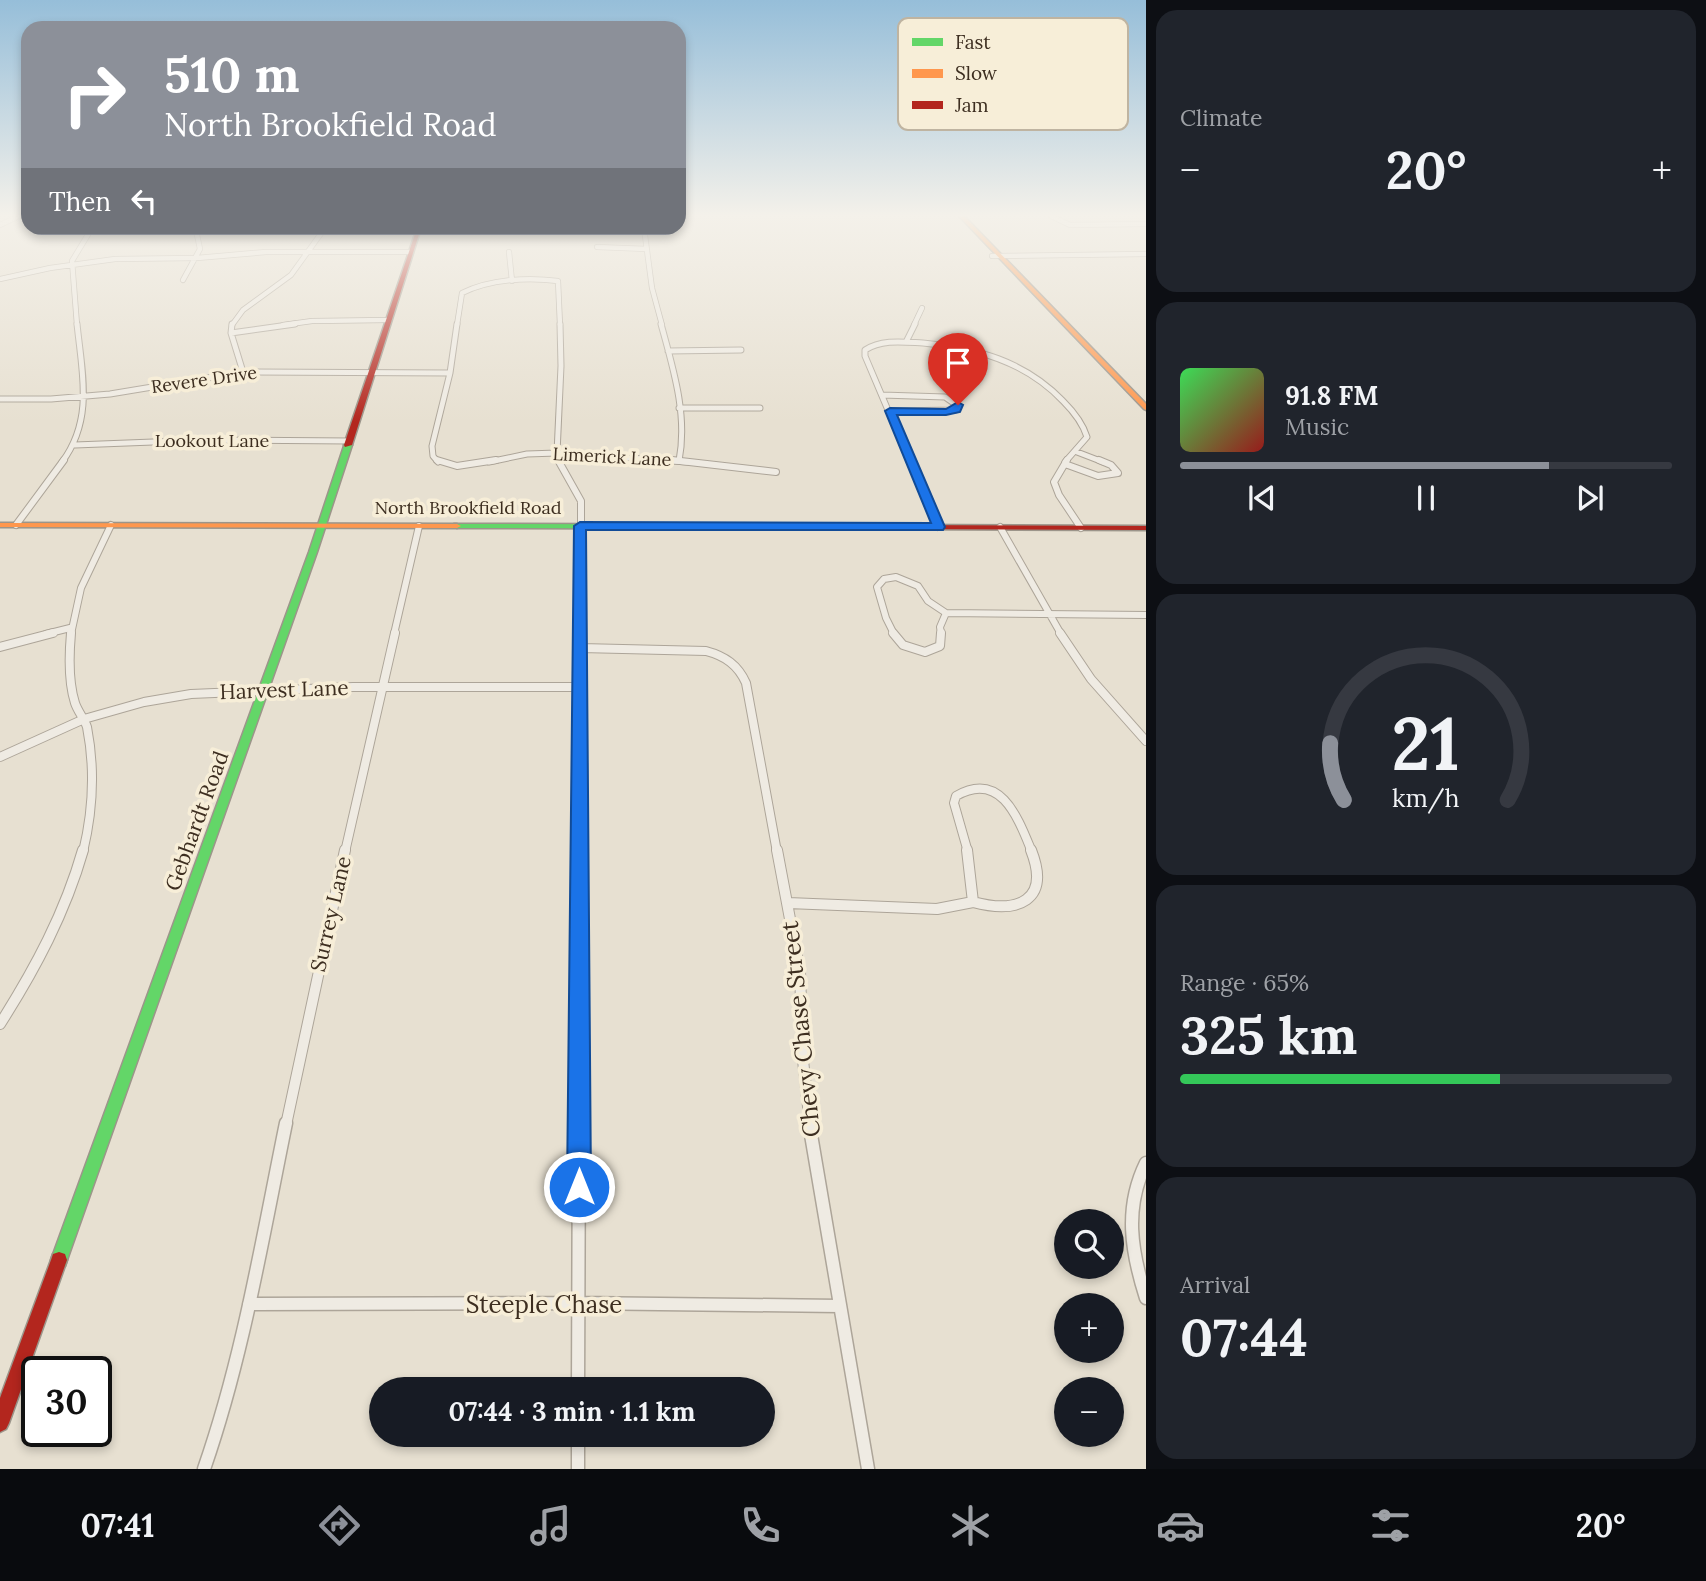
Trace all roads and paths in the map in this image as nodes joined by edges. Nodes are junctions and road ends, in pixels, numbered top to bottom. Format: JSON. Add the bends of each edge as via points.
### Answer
{"nodes":[{"id":1,"x":74,"y":285,"type":"edge"},
{"id":2,"x":279,"y":285,"type":"edge"},
{"id":3,"x":400,"y":285,"type":"edge"},
{"id":4,"x":492,"y":285,"type":"edge"},
{"id":5,"x":556,"y":285,"type":"edge"},
{"id":6,"x":653,"y":285,"type":"edge"},
{"id":7,"x":1025,"y":285,"type":"edge"},
{"id":8,"x":922,"y":308,"type":"dead end"},
{"id":9,"x":389,"y":320,"type":"junction"},
{"id":10,"x":231,"y":333,"type":"junction"},
{"id":11,"x":906,"y":342,"type":"junction"},
{"id":12,"x":741,"y":349,"type":"dead end"},
{"id":13,"x":668,"y":351,"type":"junction"},
{"id":14,"x":243,"y":372,"type":"junction"},
{"id":15,"x":373,"y":372,"type":"junction"},
{"id":16,"x":450,"y":373,"type":"junction"},
{"id":17,"x":882,"y":395,"type":"junction"},
{"id":18,"x":83,"y":397,"type":"junction"},
{"id":19,"x":0,"y":399,"type":"edge"},
{"id":20,"x":679,"y":408,"type":"junction"},
{"id":21,"x":760,"y":408,"type":"dead end"},
{"id":22,"x":1146,"y":408,"type":"edge"},
{"id":23,"x":890,"y":411,"type":"junction"},
{"id":24,"x":350,"y":441,"type":"junction"},
{"id":25,"x":75,"y":445,"type":"junction"},
{"id":26,"x":1077,"y":452,"type":"junction"},
{"id":27,"x":557,"y":453,"type":"junction"},
{"id":28,"x":679,"y":461,"type":"junction"},
{"id":29,"x":1065,"y":464,"type":"junction"},
{"id":30,"x":776,"y":472,"type":"dead end"},
{"id":31,"x":0,"y":525,"type":"edge"},
{"id":32,"x":16,"y":525,"type":"junction"},
{"id":33,"x":111,"y":525,"type":"junction"},
{"id":34,"x":322,"y":526,"type":"junction"},
{"id":35,"x":419,"y":526,"type":"junction"},
{"id":36,"x":580,"y":526,"type":"junction"},
{"id":37,"x":938,"y":527,"type":"junction"},
{"id":38,"x":1000,"y":527,"type":"junction"},
{"id":39,"x":1081,"y":528,"type":"junction"},
{"id":40,"x":1146,"y":528,"type":"edge"},
{"id":41,"x":946,"y":613,"type":"junction"},
{"id":42,"x":1048,"y":614,"type":"junction"},
{"id":43,"x":1146,"y":615,"type":"edge"},
{"id":44,"x":70,"y":628,"type":"junction"},
{"id":45,"x":0,"y":647,"type":"edge"},
{"id":46,"x":581,"y":649,"type":"junction"},
{"id":47,"x":382,"y":687,"type":"junction"},
{"id":48,"x":580,"y":687,"type":"junction"},
{"id":49,"x":264,"y":692,"type":"junction"},
{"id":50,"x":84,"y":719,"type":"junction"},
{"id":51,"x":1146,"y":741,"type":"edge"},
{"id":52,"x":0,"y":757,"type":"edge"},
{"id":53,"x":973,"y":902,"type":"junction"},
{"id":54,"x":788,"y":903,"type":"junction"},
{"id":55,"x":0,"y":1024,"type":"edge"},
{"id":56,"x":1146,"y":1163,"type":"edge"},
{"id":57,"x":1146,"y":1298,"type":"edge"},
{"id":58,"x":577,"y":1303,"type":"junction"},
{"id":59,"x":249,"y":1304,"type":"junction"},
{"id":60,"x":839,"y":1306,"type":"junction"},
{"id":61,"x":578,"y":1377,"type":"edge"},
{"id":62,"x":0,"y":1423,"type":"edge"},
{"id":63,"x":578,"y":1447,"type":"edge"},
{"id":64,"x":204,"y":1469,"type":"edge"},
{"id":65,"x":578,"y":1469,"type":"edge"},
{"id":66,"x":868,"y":1469,"type":"edge"}],
"edges":[{"from":1,"to":18,"type":"street"},
{"from":2,"to":10,"type":"street","via":[[239,314]]},
{"from":3,"to":9,"type":"street","name":"Gebhardt Road"},
{"from":4,"to":16,"type":"street","via":[[468,289],[461,296]]},
{"from":5,"to":27,"type":"street","via":[[561,366]]},
{"from":6,"to":13,"type":"street"},
{"from":7,"to":22,"type":"street"},
{"from":8,"to":11,"type":"street"},
{"from":9,"to":10,"type":"street","via":[[312,321]]},
{"from":9,"to":15,"type":"street","name":"Gebhardt Road"},
{"from":10,"to":14,"type":"street"},
{"from":11,"to":17,"type":"street","via":[[865,350]]},
{"from":11,"to":26,"type":"street","via":[[981,352],[1034,373],[1055,391],[1085,430],[1087,437]]},
{"from":12,"to":13,"type":"street"},
{"from":13,"to":20,"type":"street"},
{"from":14,"to":15,"type":"street","name":"Revere Drive"},
{"from":14,"to":18,"type":"street","name":"Revere Drive"},
{"from":15,"to":16,"type":"street","name":"Revere Drive"},
{"from":15,"to":24,"type":"street","name":"Gebhardt Road"},
{"from":16,"to":27,"type":"street","name":"Limerick Lane","via":[[432,453],[438,463],[476,465]]},
{"from":17,"to":23,"type":"street"},
{"from":17,"to":23,"type":"street","via":[[946,397],[958,405],[946,412]]},
{"from":18,"to":19,"type":"street","name":"Revere Drive"},
{"from":18,"to":25,"type":"street"},
{"from":20,"to":21,"type":"street"},
{"from":20,"to":28,"type":"street","via":[[683,440]]},
{"from":23,"to":37,"type":"street"},
{"from":24,"to":25,"type":"street","name":"Lookout Lane"},
{"from":24,"to":34,"type":"street","name":"Gebhardt Road"},
{"from":25,"to":32,"type":"street"},
{"from":26,"to":29,"type":"street"},
{"from":26,"to":29,"type":"street","via":[[1111,465],[1118,473],[1100,477]]},
{"from":27,"to":28,"type":"street","name":"Limerick Lane"},
{"from":27,"to":36,"type":"street","via":[[559,467],[580,496]]},
{"from":28,"to":30,"type":"street","name":"Limerick Lane"},
{"from":29,"to":39,"type":"street","via":[[1056,473],[1054,485]]},
{"from":31,"to":32,"type":"street","name":"North Brookfield Road"},
{"from":32,"to":33,"type":"street","name":"North Brookfield Road"},
{"from":33,"to":34,"type":"street","name":"North Brookfield Road"},
{"from":33,"to":44,"type":"street","via":[[79,590]]},
{"from":34,"to":35,"type":"street","name":"North Brookfield Road"},
{"from":34,"to":49,"type":"street","name":"Gebhardt Road"},
{"from":35,"to":36,"type":"street","name":"North Brookfield Road"},
{"from":35,"to":47,"type":"street","name":"Surrey Lane"},
{"from":36,"to":37,"type":"street","name":"North Brookfield Road"},
{"from":36,"to":46,"type":"street"},
{"from":37,"to":38,"type":"street","name":"North Brookfield Road"},
{"from":38,"to":39,"type":"street","name":"North Brookfield Road"},
{"from":38,"to":42,"type":"street"},
{"from":39,"to":40,"type":"street","name":"North Brookfield Road"},
{"from":41,"to":41,"type":"street","via":[[904,579],[884,579],[877,587],[895,638],[910,650],[925,653],[939,648]]},
{"from":41,"to":42,"type":"street"},
{"from":42,"to":43,"type":"street"},
{"from":42,"to":51,"type":"street","via":[[1091,679]]},
{"from":44,"to":45,"type":"street"},
{"from":44,"to":50,"type":"street","via":[[71,678]]},
{"from":46,"to":48,"type":"street"},
{"from":46,"to":54,"type":"street","name":"Chevy Chase Street","via":[[697,649],[719,655],[739,669],[749,696]]},
{"from":47,"to":48,"type":"street","name":"Harvest Lane"},
{"from":47,"to":49,"type":"street","name":"Harvest Lane"},
{"from":47,"to":59,"type":"street","name":"Surrey Lane"},
{"from":48,"to":58,"type":"street"},
{"from":49,"to":50,"type":"street","name":"Harvest Lane","via":[[168,697]]},
{"from":49,"to":62,"type":"street","name":"Gebhardt Road"},
{"from":50,"to":52,"type":"street","name":"Harvest Lane"},
{"from":50,"to":55,"type":"street","via":[[92,782],[84,848],[53,932]]},
{"from":53,"to":53,"type":"street","via":[[991,908],[1019,905],[1033,894],[1038,878],[1028,842],[1006,801],[989,791],[970,788],[956,796],[954,803],[970,860]]},
{"from":53,"to":54,"type":"street","via":[[937,909]]},
{"from":54,"to":60,"type":"street","name":"Chevy Chase Street","via":[[800,972],[810,1129]]},
{"from":56,"to":57,"type":"street","via":[[1135,1190],[1130,1225],[1134,1261]]},
{"from":58,"to":59,"type":"street","name":"Steeple Chase"},
{"from":58,"to":60,"type":"street","name":"Steeple Chase"},
{"from":58,"to":61,"type":"street"},
{"from":59,"to":64,"type":"street","name":"Surrey Lane","via":[[225,1408]]},
{"from":60,"to":66,"type":"street","name":"Chevy Chase Street"},
{"from":63,"to":65,"type":"street"}]}
